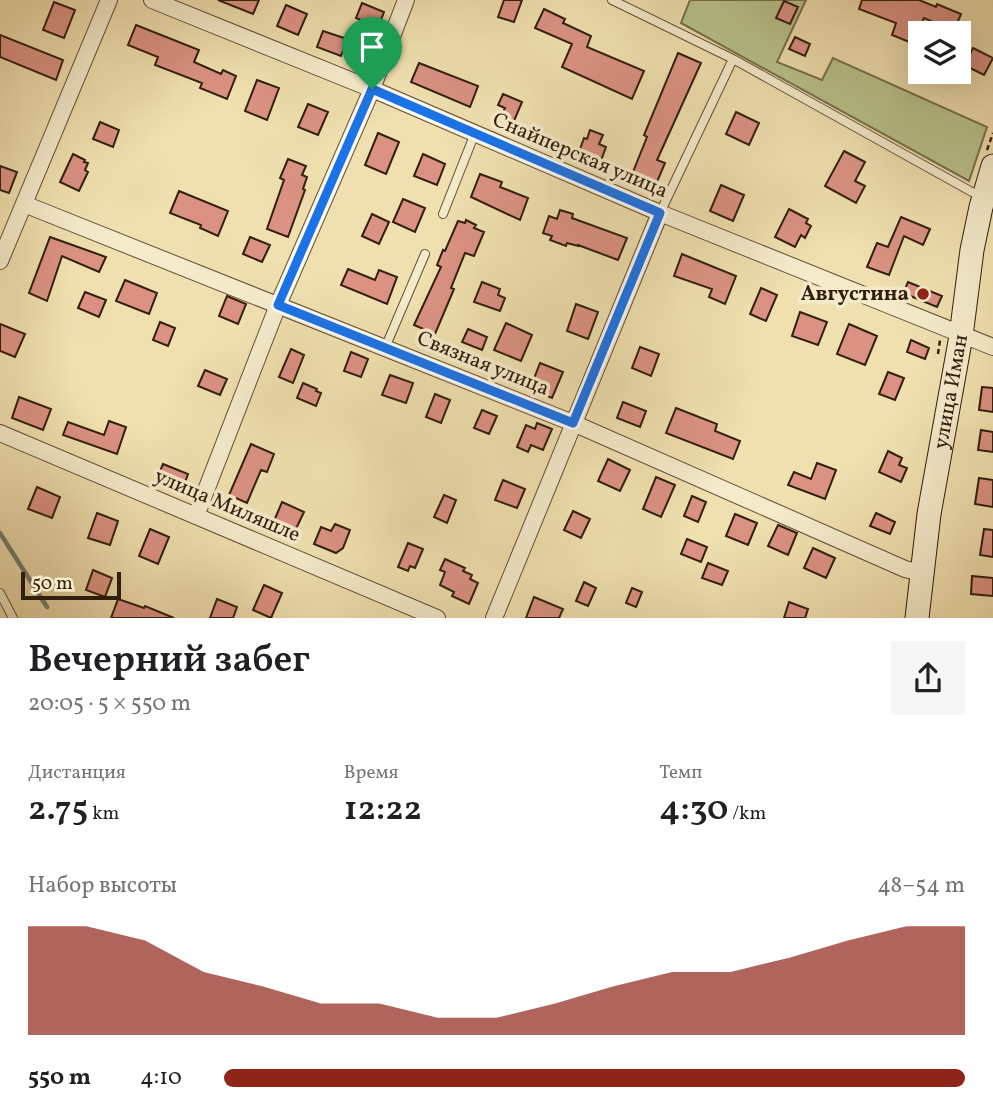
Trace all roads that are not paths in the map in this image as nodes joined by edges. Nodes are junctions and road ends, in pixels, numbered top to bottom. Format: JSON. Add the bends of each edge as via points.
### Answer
{"nodes":[{"id":1,"x":109,"y":0,"type":"edge"},
{"id":2,"x":152,"y":0,"type":"edge"},
{"id":3,"x":406,"y":0,"type":"edge"},
{"id":4,"x":612,"y":0,"type":"edge"},
{"id":5,"x":180,"y":5,"type":"edge"},
{"id":6,"x":733,"y":59,"type":"junction"},
{"id":7,"x":372,"y":89,"type":"junction"},
{"id":8,"x":475,"y":133,"type":"junction"},
{"id":9,"x":993,"y":166,"type":"edge"},
{"id":10,"x":24,"y":204,"type":"junction"},
{"id":11,"x":986,"y":206,"type":"edge"},
{"id":12,"x":660,"y":213,"type":"junction"},
{"id":13,"x":443,"y":214,"type":"dead end"},
{"id":14,"x":425,"y":254,"type":"dead end"},
{"id":15,"x":0,"y":261,"type":"edge"},
{"id":16,"x":278,"y":305,"type":"junction"},
{"id":17,"x":961,"y":336,"type":"junction"},
{"id":18,"x":385,"y":348,"type":"junction"},
{"id":19,"x":993,"y":348,"type":"edge"},
{"id":20,"x":573,"y":423,"type":"junction"},
{"id":21,"x":0,"y":433,"type":"edge"},
{"id":22,"x":196,"y":516,"type":"junction"},
{"id":23,"x":921,"y":573,"type":"junction"},
{"id":24,"x":0,"y":593,"type":"edge"},
{"id":25,"x":13,"y":618,"type":"edge"},
{"id":26,"x":437,"y":618,"type":"edge"},
{"id":27,"x":494,"y":618,"type":"edge"},
{"id":28,"x":917,"y":618,"type":"edge"}],
"edges":[{"from":1,"to":10,"type":"street"},
{"from":2,"to":5,"type":"street","name":"Снайперская улица"},
{"from":3,"to":7,"type":"street"},
{"from":4,"to":6,"type":"lane"},
{"from":5,"to":7,"type":"street","name":"Снайперская улица"},
{"from":6,"to":11,"type":"lane"},
{"from":6,"to":12,"type":"lane"},
{"from":7,"to":8,"type":"street","name":"Снайперская улица"},
{"from":7,"to":16,"type":"street"},
{"from":8,"to":12,"type":"street","name":"Снайперская улица"},
{"from":8,"to":13,"type":"lane"},
{"from":9,"to":11,"type":"street","name":"улица Иман"},
{"from":10,"to":15,"type":"street"},
{"from":10,"to":16,"type":"street","name":"Связная улица"},
{"from":11,"to":17,"type":"street","name":"улица Иман","via":[[972,250]]},
{"from":12,"to":17,"type":"street","name":"Снайперская улица"},
{"from":12,"to":20,"type":"street"},
{"from":14,"to":18,"type":"lane"},
{"from":16,"to":18,"type":"street","name":"Связная улица"},
{"from":16,"to":22,"type":"street"},
{"from":17,"to":19,"type":"street","name":"Снайперская улица"},
{"from":17,"to":23,"type":"street","name":"улица Иман"},
{"from":18,"to":20,"type":"street","name":"Связная улица"},
{"from":20,"to":23,"type":"street","name":"Связная улица"},
{"from":20,"to":27,"type":"street"},
{"from":21,"to":22,"type":"street","name":"улица Миляшле"},
{"from":22,"to":26,"type":"street","name":"улица Миляшле"},
{"from":23,"to":28,"type":"street","name":"улица Иман"},
{"from":24,"to":25,"type":"lane"}]}
